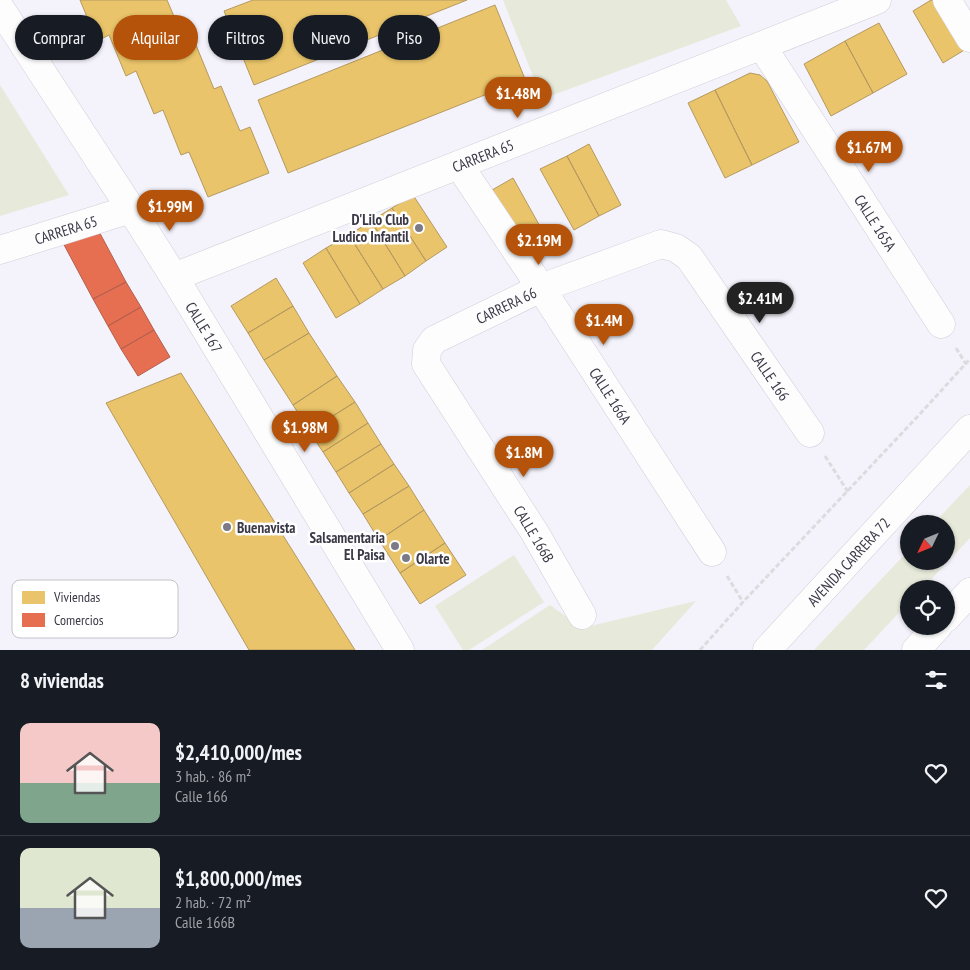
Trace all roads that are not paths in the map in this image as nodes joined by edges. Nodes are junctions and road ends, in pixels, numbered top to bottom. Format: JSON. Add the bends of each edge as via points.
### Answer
{"nodes":[{"id":1,"x":877,"y":0,"type":"edge"},
{"id":2,"x":947,"y":0,"type":"edge"},
{"id":3,"x":0,"y":8,"type":"edge"},
{"id":4,"x":970,"y":38,"type":"edge"},
{"id":5,"x":762,"y":46,"type":"junction"},
{"id":6,"x":459,"y":165,"type":"junction"},
{"id":7,"x":131,"y":209,"type":"junction"},
{"id":8,"x":676,"y":248,"type":"joint"},
{"id":9,"x":0,"y":250,"type":"edge"},
{"id":10,"x":174,"y":278,"type":"junction"},
{"id":11,"x":541,"y":288,"type":"junction"},
{"id":12,"x":941,"y":324,"type":"dead end"},
{"id":13,"x":427,"y":350,"type":"joint"},
{"id":14,"x":970,"y":429,"type":"edge"},
{"id":15,"x":810,"y":433,"type":"road end"},
{"id":16,"x":712,"y":552,"type":"dead end"},
{"id":17,"x":970,"y":592,"type":"edge"},
{"id":18,"x":955,"y":608,"type":"edge"},
{"id":19,"x":582,"y":615,"type":"dead end"},
{"id":20,"x":930,"y":635,"type":"edge"},
{"id":21,"x":400,"y":650,"type":"edge"},
{"id":22,"x":767,"y":650,"type":"edge"},
{"id":23,"x":916,"y":650,"type":"edge"}],
"edges":[{"from":1,"to":5,"type":"main road","name":"CARRERA 65"},
{"from":2,"to":4,"type":"main road"},
{"from":3,"to":7,"type":"main road","name":"CALLE 167"},
{"from":5,"to":6,"type":"main road","name":"CARRERA 65"},
{"from":5,"to":12,"type":"main road","name":"CALLE 165A"},
{"from":6,"to":10,"type":"main road","name":"CARRERA 65"},
{"from":6,"to":11,"type":"main road","name":"CALLE 166A"},
{"from":7,"to":9,"type":"main road","name":"CARRERA 65"},
{"from":7,"to":10,"type":"main road","name":"CALLE 167"},
{"from":8,"to":11,"type":"main road","name":"CARRERA 66","via":[[661,244]]},
{"from":8,"to":15,"type":"main road","name":"CALLE 166","via":[[688,257]]},
{"from":10,"to":21,"type":"main road","name":"CALLE 167"},
{"from":11,"to":13,"type":"main road","name":"CARRERA 66","via":[[434,340]]},
{"from":11,"to":16,"type":"main road","name":"CALLE 166A"},
{"from":13,"to":19,"type":"main road","name":"CALLE 166B","via":[[426,364],[534,533]]},
{"from":14,"to":22,"type":"main road","name":"AVENIDA CARRERA 72"},
{"from":17,"to":18,"type":"main road"},
{"from":20,"to":23,"type":"main road"}]}
